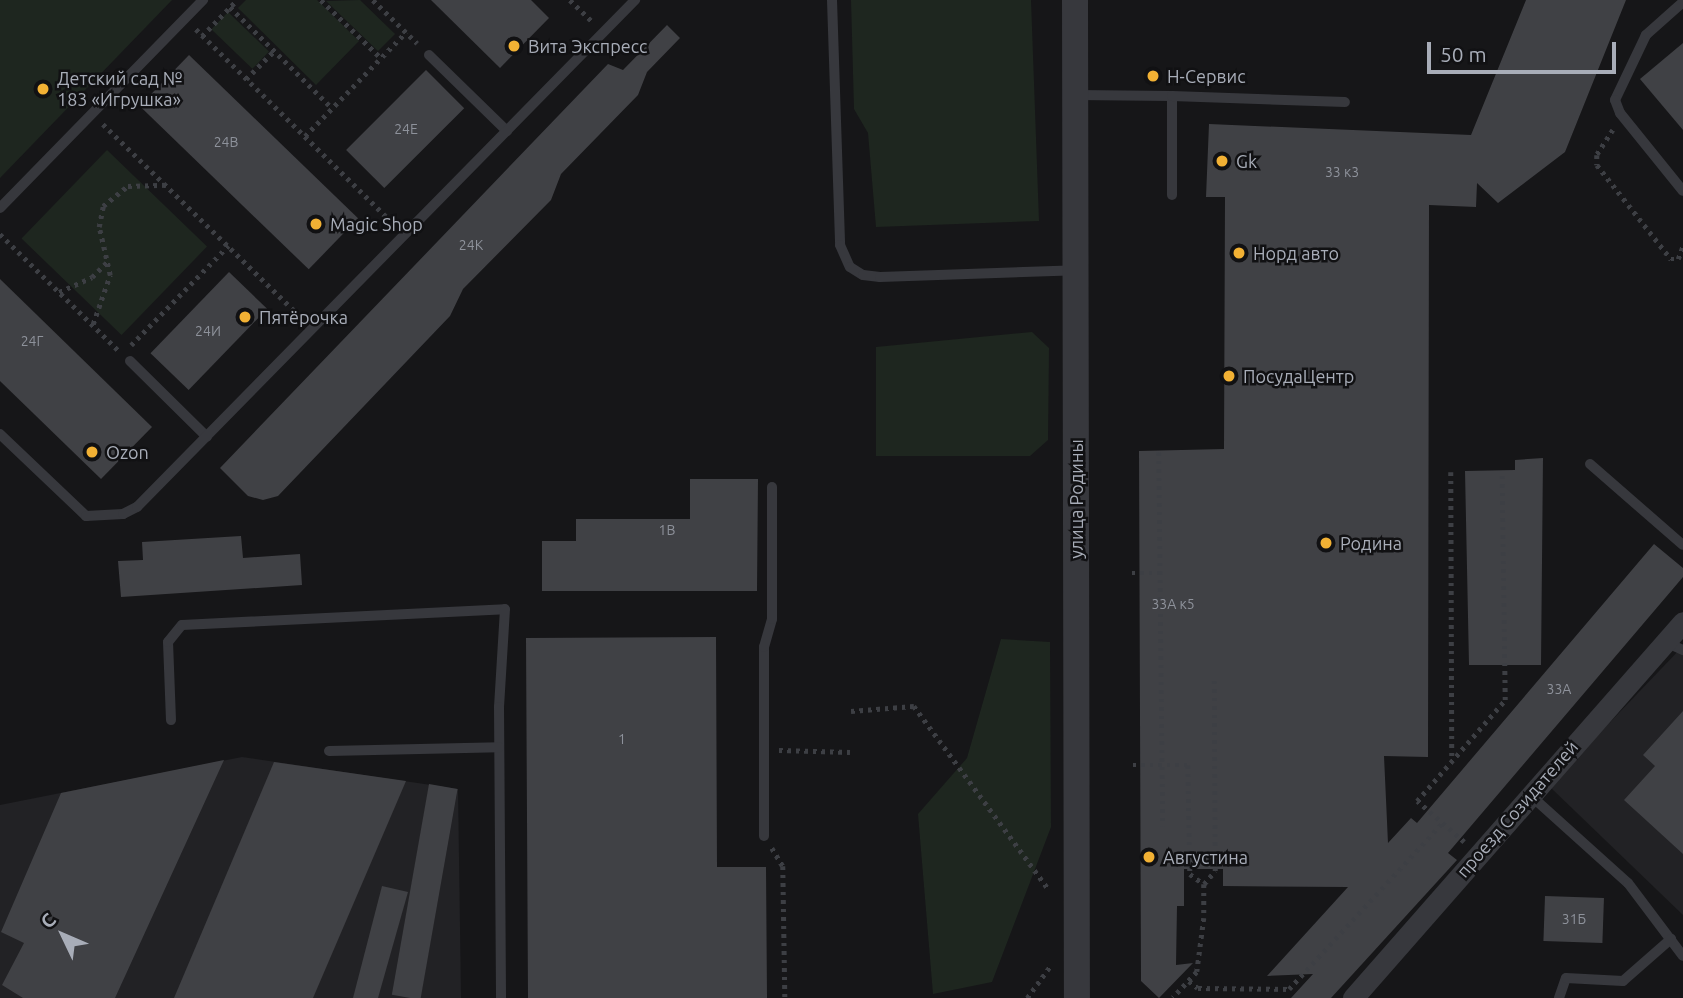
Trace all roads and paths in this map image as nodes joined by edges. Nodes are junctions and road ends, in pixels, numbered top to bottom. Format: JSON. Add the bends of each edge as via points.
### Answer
{"nodes":[{"id":1,"x":203,"y":0,"type":"edge"},
{"id":2,"x":237,"y":0,"type":"edge"},
{"id":3,"x":322,"y":0,"type":"edge"},
{"id":4,"x":373,"y":0,"type":"edge"},
{"id":5,"x":570,"y":0,"type":"edge"},
{"id":6,"x":635,"y":0,"type":"edge"},
{"id":7,"x":832,"y":0,"type":"edge"},
{"id":8,"x":1075,"y":0,"type":"edge"},
{"id":9,"x":1683,"y":2,"type":"edge"},
{"id":10,"x":230,"y":7,"type":"junction"},
{"id":11,"x":185,"y":18,"type":"junction"},
{"id":12,"x":406,"y":32,"type":"junction"},
{"id":13,"x":603,"y":32,"type":"junction"},
{"id":14,"x":202,"y":36,"type":"junction"},
{"id":15,"x":274,"y":51,"type":"junction"},
{"id":16,"x":429,"y":55,"type":"joint"},
{"id":17,"x":381,"y":58,"type":"junction"},
{"id":18,"x":246,"y":79,"type":"junction"},
{"id":19,"x":1076,"y":95,"type":"junction"},
{"id":20,"x":1172,"y":96,"type":"junction"},
{"id":21,"x":1345,"y":102,"type":"dead end"},
{"id":22,"x":332,"y":108,"type":"junction"},
{"id":23,"x":92,"y":113,"type":"junction"},
{"id":24,"x":1622,"y":116,"type":"junction"},
{"id":25,"x":507,"y":131,"type":"junction"},
{"id":26,"x":305,"y":136,"type":"junction"},
{"id":27,"x":166,"y":185,"type":"junction"},
{"id":28,"x":1683,"y":191,"type":"edge"},
{"id":29,"x":1172,"y":195,"type":"dead end"},
{"id":30,"x":0,"y":208,"type":"edge"},
{"id":31,"x":0,"y":234,"type":"edge"},
{"id":32,"x":405,"y":234,"type":"junction"},
{"id":33,"x":228,"y":246,"type":"junction"},
{"id":34,"x":1683,"y":246,"type":"edge"},
{"id":35,"x":110,"y":259,"type":"junction"},
{"id":36,"x":1076,"y":270,"type":"junction"},
{"id":37,"x":60,"y":292,"type":"junction"},
{"id":38,"x":93,"y":324,"type":"junction"},
{"id":39,"x":312,"y":329,"type":"junction"},
{"id":40,"x":130,"y":361,"type":"dead end"},
{"id":41,"x":0,"y":434,"type":"edge"},
{"id":42,"x":207,"y":437,"type":"junction"},
{"id":43,"x":1159,"y":452,"type":"dead end"},
{"id":44,"x":1590,"y":464,"type":"dead end"},
{"id":45,"x":1451,"y":472,"type":"dead end"},
{"id":46,"x":1502,"y":474,"type":"dead end"},
{"id":47,"x":772,"y":487,"type":"dead end"},
{"id":48,"x":1683,"y":545,"type":"edge"},
{"id":49,"x":1132,"y":573,"type":"dead end"},
{"id":50,"x":1160,"y":573,"type":"junction"},
{"id":51,"x":1683,"y":622,"type":"edge"},
{"id":52,"x":1674,"y":646,"type":"edge"},
{"id":53,"x":1214,"y":677,"type":"dead end"},
{"id":54,"x":851,"y":711,"type":"dead end"},
{"id":55,"x":171,"y":720,"type":"dead end"},
{"id":56,"x":499,"y":747,"type":"junction"},
{"id":57,"x":764,"y":750,"type":"junction"},
{"id":58,"x":329,"y":751,"type":"dead end"},
{"id":59,"x":850,"y":752,"type":"dead end"},
{"id":60,"x":1452,"y":761,"type":"junction"},
{"id":61,"x":1133,"y":765,"type":"dead end"},
{"id":62,"x":1163,"y":766,"type":"junction"},
{"id":63,"x":1529,"y":794,"type":"junction"},
{"id":64,"x":1442,"y":823,"type":"junction"},
{"id":65,"x":1163,"y":827,"type":"dead end"},
{"id":66,"x":764,"y":836,"type":"joint"},
{"id":67,"x":1477,"y":854,"type":"junction"},
{"id":68,"x":1204,"y":884,"type":"junction"},
{"id":69,"x":1049,"y":890,"type":"dead end"},
{"id":70,"x":1671,"y":939,"type":"junction"},
{"id":71,"x":1683,"y":956,"type":"edge"},
{"id":72,"x":1050,"y":966,"type":"dead end"},
{"id":73,"x":1189,"y":981,"type":"junction"},
{"id":74,"x":501,"y":998,"type":"edge"},
{"id":75,"x":785,"y":998,"type":"edge"},
{"id":76,"x":1027,"y":998,"type":"edge"},
{"id":77,"x":1077,"y":998,"type":"edge"},
{"id":78,"x":1172,"y":998,"type":"edge"},
{"id":79,"x":1353,"y":998,"type":"edge"},
{"id":80,"x":1559,"y":998,"type":"edge"}],
"edges":[{"from":1,"to":11,"type":"lane"},
{"from":2,"to":10,"type":"path"},
{"from":3,"to":17,"type":"path"},
{"from":4,"to":12,"type":"path"},
{"from":5,"to":13,"type":"path"},
{"from":6,"to":13,"type":"lane"},
{"from":7,"to":36,"type":"lane","via":[[840,245],[850,267],[880,277]]},
{"from":8,"to":19,"type":"street","name":"улица Родины"},
{"from":9,"to":24,"type":"lane","via":[[1642,42],[1616,94]]},
{"from":10,"to":14,"type":"path"},
{"from":10,"to":15,"type":"path"},
{"from":11,"to":14,"type":"path"},
{"from":11,"to":23,"type":"lane"},
{"from":12,"to":16,"type":"path"},
{"from":12,"to":17,"type":"path"},
{"from":13,"to":25,"type":"lane"},
{"from":14,"to":18,"type":"path"},
{"from":15,"to":18,"type":"path"},
{"from":15,"to":22,"type":"path"},
{"from":16,"to":25,"type":"lane"},
{"from":17,"to":22,"type":"path"},
{"from":18,"to":26,"type":"path"},
{"from":19,"to":20,"type":"lane"},
{"from":19,"to":36,"type":"street","name":"улица Родины"},
{"from":20,"to":21,"type":"lane"},
{"from":20,"to":29,"type":"lane"},
{"from":22,"to":26,"type":"path"},
{"from":23,"to":27,"type":"path"},
{"from":23,"to":30,"type":"lane"},
{"from":24,"to":28,"type":"lane"},
{"from":24,"to":34,"type":"path","via":[[1597,155],[1597,164],[1671,259],[1678,259]]},
{"from":25,"to":32,"type":"lane"},
{"from":26,"to":32,"type":"path"},
{"from":27,"to":33,"type":"path"},
{"from":27,"to":35,"type":"path","via":[[128,186],[109,198],[99,221]]},
{"from":31,"to":37,"type":"path"},
{"from":32,"to":39,"type":"lane"},
{"from":33,"to":38,"type":"path","via":[[122,354]]},
{"from":33,"to":39,"type":"path"},
{"from":35,"to":37,"type":"path","via":[[92,277]]},
{"from":35,"to":38,"type":"path","via":[[108,287]]},
{"from":36,"to":77,"type":"street","name":"улица Родины"},
{"from":37,"to":38,"type":"path"},
{"from":39,"to":42,"type":"lane"},
{"from":40,"to":42,"type":"lane"},
{"from":41,"to":42,"type":"lane","via":[[81,513],[97,518],[137,507]]},
{"from":43,"to":50,"type":"path"},
{"from":44,"to":48,"type":"lane"},
{"from":45,"to":60,"type":"path"},
{"from":46,"to":60,"type":"path","via":[[1505,701]]},
{"from":47,"to":57,"type":"lane","via":[[772,619],[764,647]]},
{"from":49,"to":50,"type":"path"},
{"from":50,"to":62,"type":"path"},
{"from":51,"to":52,"type":"street","name":"проезд Созидателей"},
{"from":52,"to":63,"type":"street","name":"проезд Созидателей"},
{"from":53,"to":68,"type":"path","via":[[1215,871]]},
{"from":54,"to":69,"type":"path","via":[[914,706]]},
{"from":55,"to":56,"type":"lane","via":[[168,642],[182,625],[505,610]]},
{"from":56,"to":58,"type":"lane"},
{"from":56,"to":74,"type":"lane"},
{"from":57,"to":59,"type":"path"},
{"from":57,"to":66,"type":"lane"},
{"from":60,"to":64,"type":"path","via":[[1417,801]]},
{"from":61,"to":62,"type":"path"},
{"from":62,"to":65,"type":"path"},
{"from":62,"to":68,"type":"path","via":[[1188,765],[1190,874]]},
{"from":63,"to":67,"type":"street","name":"проезд Созидателей"},
{"from":63,"to":70,"type":"lane","via":[[1628,883]]},
{"from":64,"to":67,"type":"path"},
{"from":64,"to":73,"type":"path","via":[[1289,989],[1198,988]]},
{"from":66,"to":75,"type":"path","via":[[783,866]]},
{"from":67,"to":79,"type":"street","name":"проезд Созидателей"},
{"from":68,"to":73,"type":"path","via":[[1197,972]]},
{"from":70,"to":71,"type":"lane"},
{"from":70,"to":80,"type":"lane","via":[[1623,981],[1566,978]]},
{"from":72,"to":76,"type":"path"},
{"from":73,"to":78,"type":"path"}]}
